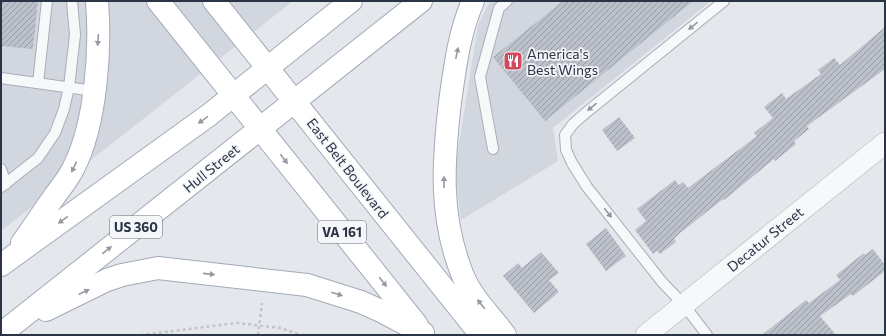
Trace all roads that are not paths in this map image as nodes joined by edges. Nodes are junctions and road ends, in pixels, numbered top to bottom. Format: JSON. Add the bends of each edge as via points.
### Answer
{"nodes":[{"id":1,"x":47,"y":1,"type":"edge"},
{"id":2,"x":72,"y":1,"type":"edge"},
{"id":3,"x":97,"y":1,"type":"edge"},
{"id":4,"x":158,"y":1,"type":"edge"},
{"id":5,"x":214,"y":1,"type":"edge"},
{"id":6,"x":351,"y":1,"type":"edge"},
{"id":7,"x":421,"y":1,"type":"edge"},
{"id":8,"x":473,"y":1,"type":"edge"},
{"id":9,"x":507,"y":1,"type":"edge"},
{"id":10,"x":724,"y":1,"type":"edge"},
{"id":11,"x":268,"y":68,"type":"junction"},
{"id":12,"x":1,"y":78,"type":"edge"},
{"id":13,"x":38,"y":83,"type":"junction"},
{"id":14,"x":69,"y":87,"type":"junction"},
{"id":15,"x":94,"y":91,"type":"junction"},
{"id":16,"x":234,"y":95,"type":"junction"},
{"id":17,"x":295,"y":101,"type":"junction"},
{"id":18,"x":260,"y":128,"type":"junction"},
{"id":19,"x":885,"y":143,"type":"edge"},
{"id":20,"x":493,"y":149,"type":"dead end"},
{"id":21,"x":1,"y":169,"type":"edge"},
{"id":22,"x":3,"y":186,"type":"edge"},
{"id":23,"x":7,"y":260,"type":"edge"},
{"id":24,"x":684,"y":305,"type":"junction"},
{"id":25,"x":9,"y":332,"type":"edge"},
{"id":26,"x":424,"y":334,"type":"edge"},
{"id":27,"x":481,"y":335,"type":"edge"},
{"id":28,"x":505,"y":335,"type":"edge"},
{"id":29,"x":646,"y":335,"type":"edge"},
{"id":30,"x":707,"y":335,"type":"edge"}],
"edges":[{"from":1,"to":13,"type":"lane"},
{"from":2,"to":14,"type":"lane","via":[[75,34]]},
{"from":3,"to":15,"type":"main road","one_way":true,"via":[[98,33]]},
{"from":4,"to":16,"type":"main road","number":"VA 161"},
{"from":5,"to":11,"type":"main road","name":"East Belt Boulevard","number":"VA 161"},
{"from":6,"to":11,"type":"main road"},
{"from":7,"to":17,"type":"main road","name":"Hull Street","number":"US 360"},
{"from":28,"to":8,"type":"main road","one_way":true,"via":[[473,294],[464,277],[448,228],[445,202],[445,153],[456,61],[466,18]]},
{"from":9,"to":20,"type":"lane","via":[[499,8],[480,77]]},
{"from":10,"to":24,"type":"lane","one_way":true,"via":[[588,111],[565,135],[566,150],[587,187],[662,282]]},
{"from":11,"to":16,"type":"main road"},
{"from":11,"to":17,"type":"main road","name":"East Belt Boulevard","number":"VA 161"},
{"from":12,"to":13,"type":"lane"},
{"from":13,"to":14,"type":"lane"},
{"from":14,"to":15,"type":"lane"},
{"from":14,"to":22,"type":"lane","via":[[55,133],[38,158]]},
{"from":15,"to":23,"type":"main road","one_way":true,"via":[[87,129],[71,173]]},
{"from":16,"to":18,"type":"main road","number":"VA 161"},
{"from":16,"to":23,"type":"main road","one_way":true},
{"from":17,"to":18,"type":"main road","name":"Hull Street","number":"US 360"},
{"from":17,"to":27,"type":"main road","name":"East Belt Boulevard","number":"VA 161"},
{"from":25,"to":18,"type":"main road","name":"Hull Street","number":"US 360","one_way":true},
{"from":18,"to":26,"type":"main road","number":"VA 161","one_way":true},
{"from":19,"to":24,"type":"street","name":"Decatur Street"},
{"from":21,"to":22,"type":"lane"},
{"from":24,"to":29,"type":"street","name":"Decatur Street"},
{"from":24,"to":30,"type":"lane"},
{"from":25,"to":26,"type":"main road","one_way":true,"via":[[107,280],[158,268],[307,285],[361,302]]}]}
